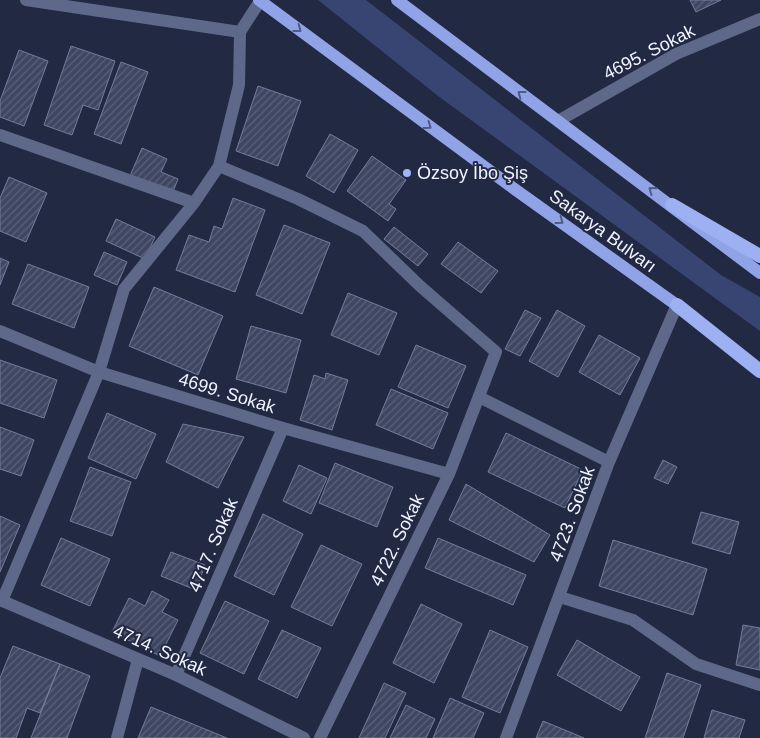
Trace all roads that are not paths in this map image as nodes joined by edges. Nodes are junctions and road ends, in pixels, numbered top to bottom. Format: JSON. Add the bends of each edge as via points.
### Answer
{"nodes":[{"id":1,"x":26,"y":0,"type":"edge"},
{"id":2,"x":259,"y":0,"type":"edge"},
{"id":3,"x":397,"y":0,"type":"edge"},
{"id":4,"x":760,"y":20,"type":"edge"},
{"id":5,"x":240,"y":32,"type":"junction"},
{"id":6,"x":558,"y":121,"type":"junction"},
{"id":7,"x":0,"y":135,"type":"edge"},
{"id":8,"x":219,"y":166,"type":"junction"},
{"id":9,"x":194,"y":203,"type":"junction"},
{"id":10,"x":672,"y":205,"type":"junction"},
{"id":11,"x":760,"y":256,"type":"edge"},
{"id":12,"x":760,"y":273,"type":"edge"},
{"id":13,"x":677,"y":305,"type":"junction"},
{"id":14,"x":0,"y":331,"type":"edge"},
{"id":15,"x":760,"y":362,"type":"edge"},
{"id":16,"x":760,"y":371,"type":"edge"},
{"id":17,"x":99,"y":372,"type":"junction"},
{"id":18,"x":479,"y":397,"type":"junction"},
{"id":19,"x":283,"y":428,"type":"junction"},
{"id":20,"x":609,"y":462,"type":"junction"},
{"id":21,"x":449,"y":474,"type":"junction"},
{"id":22,"x":560,"y":597,"type":"junction"},
{"id":23,"x":1,"y":600,"type":"edge"},
{"id":24,"x":138,"y":659,"type":"junction"},
{"id":25,"x":176,"y":675,"type":"junction"},
{"id":26,"x":760,"y":685,"type":"edge"},
{"id":27,"x":116,"y":738,"type":"edge"},
{"id":28,"x":304,"y":738,"type":"edge"},
{"id":29,"x":320,"y":738,"type":"edge"},
{"id":30,"x":506,"y":738,"type":"edge"}],
"edges":[{"from":1,"to":5,"type":"street"},
{"from":2,"to":5,"type":"street"},
{"from":2,"to":13,"type":"main road","name":"Sakarya Bulvarı","one_way":true},
{"from":6,"to":3,"type":"main road","one_way":true},
{"from":4,"to":6,"type":"street","name":"4695. Sokak","via":[[676,54]]},
{"from":5,"to":8,"type":"street","via":[[239,85]]},
{"from":10,"to":6,"type":"main road","one_way":true},
{"from":7,"to":9,"type":"street"},
{"from":8,"to":9,"type":"street"},
{"from":8,"to":18,"type":"street","name":"4722. Sokak","via":[[363,231],[496,352]]},
{"from":9,"to":17,"type":"street","via":[[124,289]]},
{"from":10,"to":11,"type":"highway"},
{"from":10,"to":12,"type":"main road"},
{"from":13,"to":15,"type":"main road","name":"Sakarya Bulvarı"},
{"from":13,"to":16,"type":"highway"},
{"from":13,"to":20,"type":"street","name":"4723. Sokak"},
{"from":14,"to":17,"type":"street","name":"4699. Sokak"},
{"from":17,"to":19,"type":"street","name":"4699. Sokak"},
{"from":17,"to":23,"type":"street"},
{"from":18,"to":20,"type":"street"},
{"from":18,"to":21,"type":"street","name":"4722. Sokak"},
{"from":19,"to":21,"type":"street","name":"4699. Sokak"},
{"from":19,"to":25,"type":"street","name":"4717. Sokak"},
{"from":20,"to":22,"type":"street","name":"4723. Sokak"},
{"from":21,"to":29,"type":"street","name":"4722. Sokak"},
{"from":22,"to":26,"type":"street","via":[[633,620],[696,664]]},
{"from":22,"to":30,"type":"street","name":"4723. Sokak"},
{"from":23,"to":24,"type":"street","name":"4714. Sokak"},
{"from":24,"to":25,"type":"street","name":"4714. Sokak"},
{"from":24,"to":27,"type":"street"},
{"from":25,"to":28,"type":"street","name":"4714. Sokak"}]}
